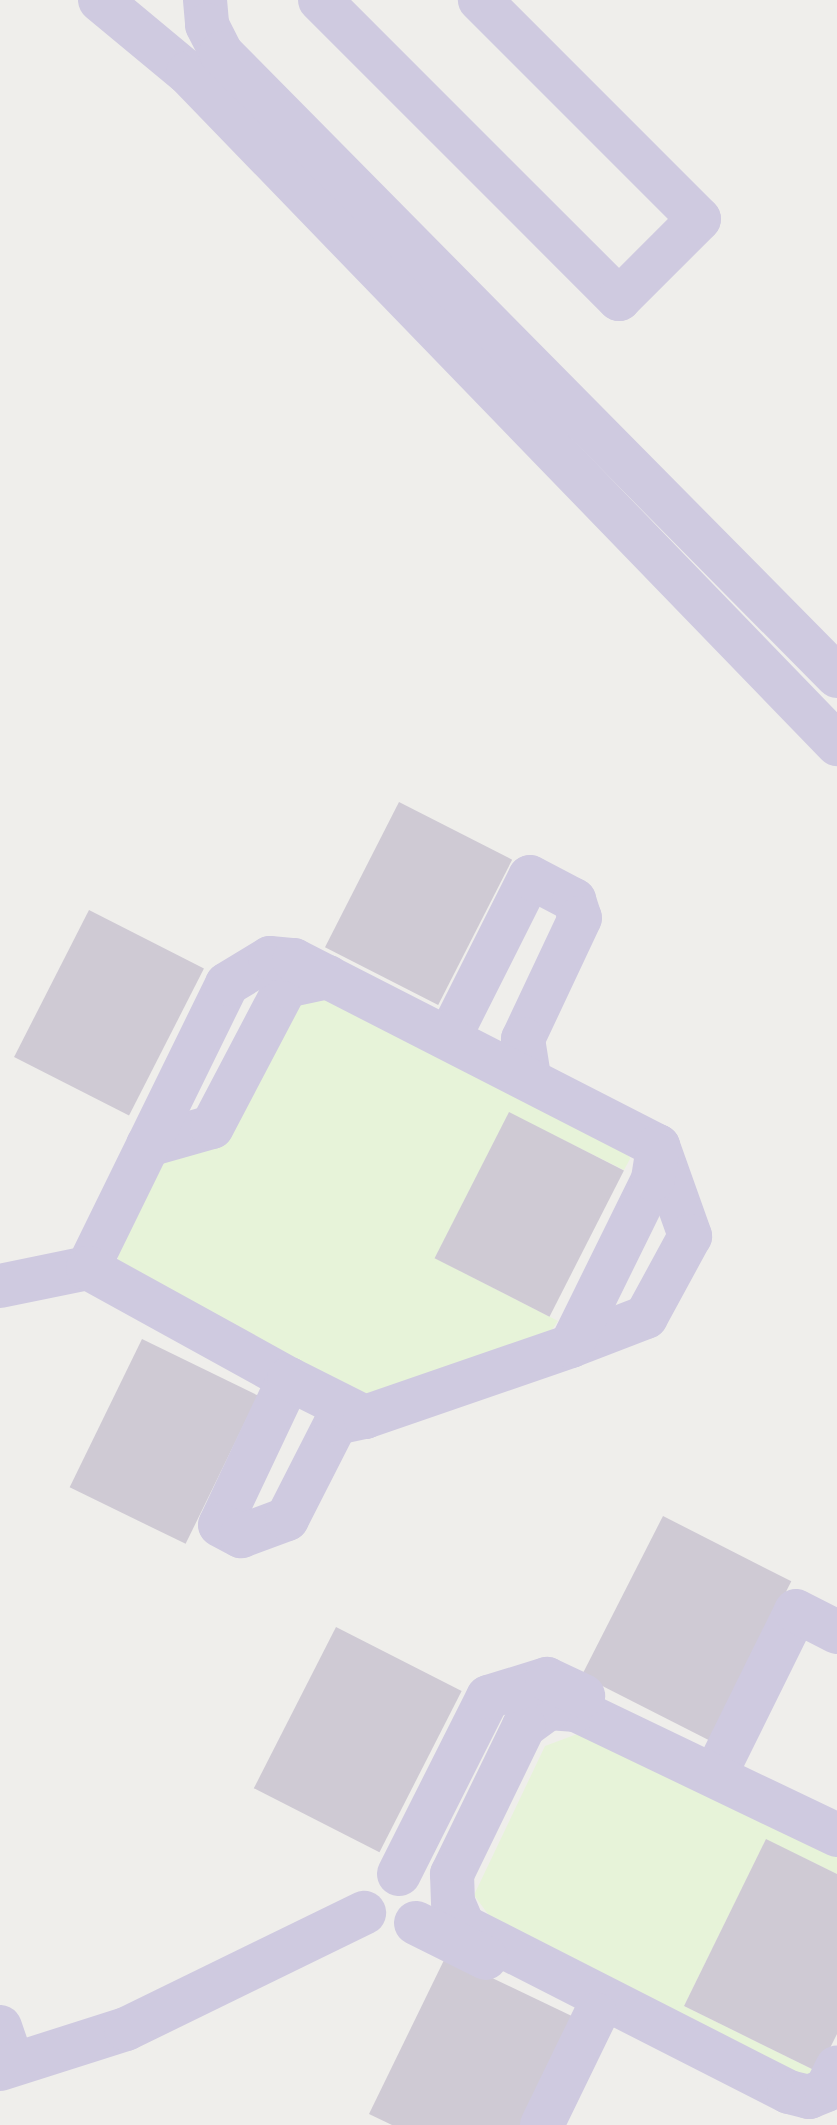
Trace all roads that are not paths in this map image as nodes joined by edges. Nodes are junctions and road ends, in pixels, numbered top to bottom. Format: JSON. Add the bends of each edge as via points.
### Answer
{"nodes":[{"id":1,"x":100,"y":0,"type":"edge"},
{"id":2,"x":190,"y":0,"type":"edge"},
{"id":3,"x":205,"y":0,"type":"edge"},
{"id":4,"x":320,"y":0,"type":"edge"},
{"id":5,"x":480,"y":0,"type":"edge"},
{"id":6,"x":837,"y":676,"type":"edge"},
{"id":7,"x":837,"y":744,"type":"edge"},
{"id":8,"x":449,"y":1038,"type":"junction"},
{"id":9,"x":529,"y":1077,"type":"junction"},
{"id":10,"x":658,"y":1146,"type":"junction"},
{"id":11,"x":88,"y":1268,"type":"junction"},
{"id":12,"x":0,"y":1286,"type":"edge"},
{"id":13,"x":571,"y":1346,"type":"junction"},
{"id":14,"x":289,"y":1379,"type":"junction"},
{"id":15,"x":365,"y":1417,"type":"junction"},
{"id":16,"x":837,"y":1632,"type":"edge"},
{"id":17,"x":721,"y":1763,"type":"junction"},
{"id":18,"x":837,"y":1819,"type":"edge"},
{"id":19,"x":837,"y":1835,"type":"edge"},
{"id":20,"x":399,"y":1874,"type":"junction"},
{"id":21,"x":441,"y":1900,"type":"junction"},
{"id":22,"x":364,"y":1913,"type":"junction"},
{"id":23,"x":596,"y":2014,"type":"junction"},
{"id":24,"x":4,"y":2053,"type":"edge"},
{"id":25,"x":837,"y":2067,"type":"edge"},
{"id":26,"x":809,"y":2117,"type":"edge"},
{"id":27,"x":542,"y":2125,"type":"edge"}],
"edges":[{"from":1,"to":2,"type":"lane","via":[[143,15]]},
{"from":1,"to":7,"type":"lane","via":[[188,73]]},
{"from":3,"to":6,"type":"lane","via":[[207,25],[221,53]]},
{"from":4,"to":5,"type":"lane","via":[[619,299],[699,219]]},
{"from":8,"to":9,"type":"lane"},
{"from":8,"to":9,"type":"lane","via":[[530,877],[574,900],[580,918],[523,1039]]},
{"from":8,"to":11,"type":"lane","via":[[294,960],[270,958],[227,984]]},
{"from":9,"to":10,"type":"lane"},
{"from":10,"to":13,"type":"lane","via":[[653,1179]]},
{"from":10,"to":13,"type":"lane","via":[[690,1236],[646,1317]]},
{"from":11,"to":12,"type":"lane"},
{"from":11,"to":14,"type":"lane"},
{"from":13,"to":15,"type":"lane"},
{"from":14,"to":15,"type":"lane"},
{"from":14,"to":15,"type":"lane","via":[[220,1525],[241,1536],[287,1519],[336,1423]]},
{"from":16,"to":17,"type":"lane","via":[[796,1611]]},
{"from":17,"to":18,"type":"lane"},
{"from":17,"to":20,"type":"lane","via":[[547,1679],[488,1697]]},
{"from":19,"to":21,"type":"lane","via":[[576,1710],[549,1708],[524,1726]]},
{"from":20,"to":21,"type":"lane"},
{"from":20,"to":22,"type":"lane"},
{"from":21,"to":22,"type":"lane"},
{"from":21,"to":23,"type":"lane"},
{"from":21,"to":25,"type":"lane","via":[[463,1926],[789,2092],[809,2097],[826,2090]]},
{"from":22,"to":24,"type":"lane","via":[[126,2029]]},
{"from":23,"to":26,"type":"lane"},
{"from":23,"to":27,"type":"lane"}]}
